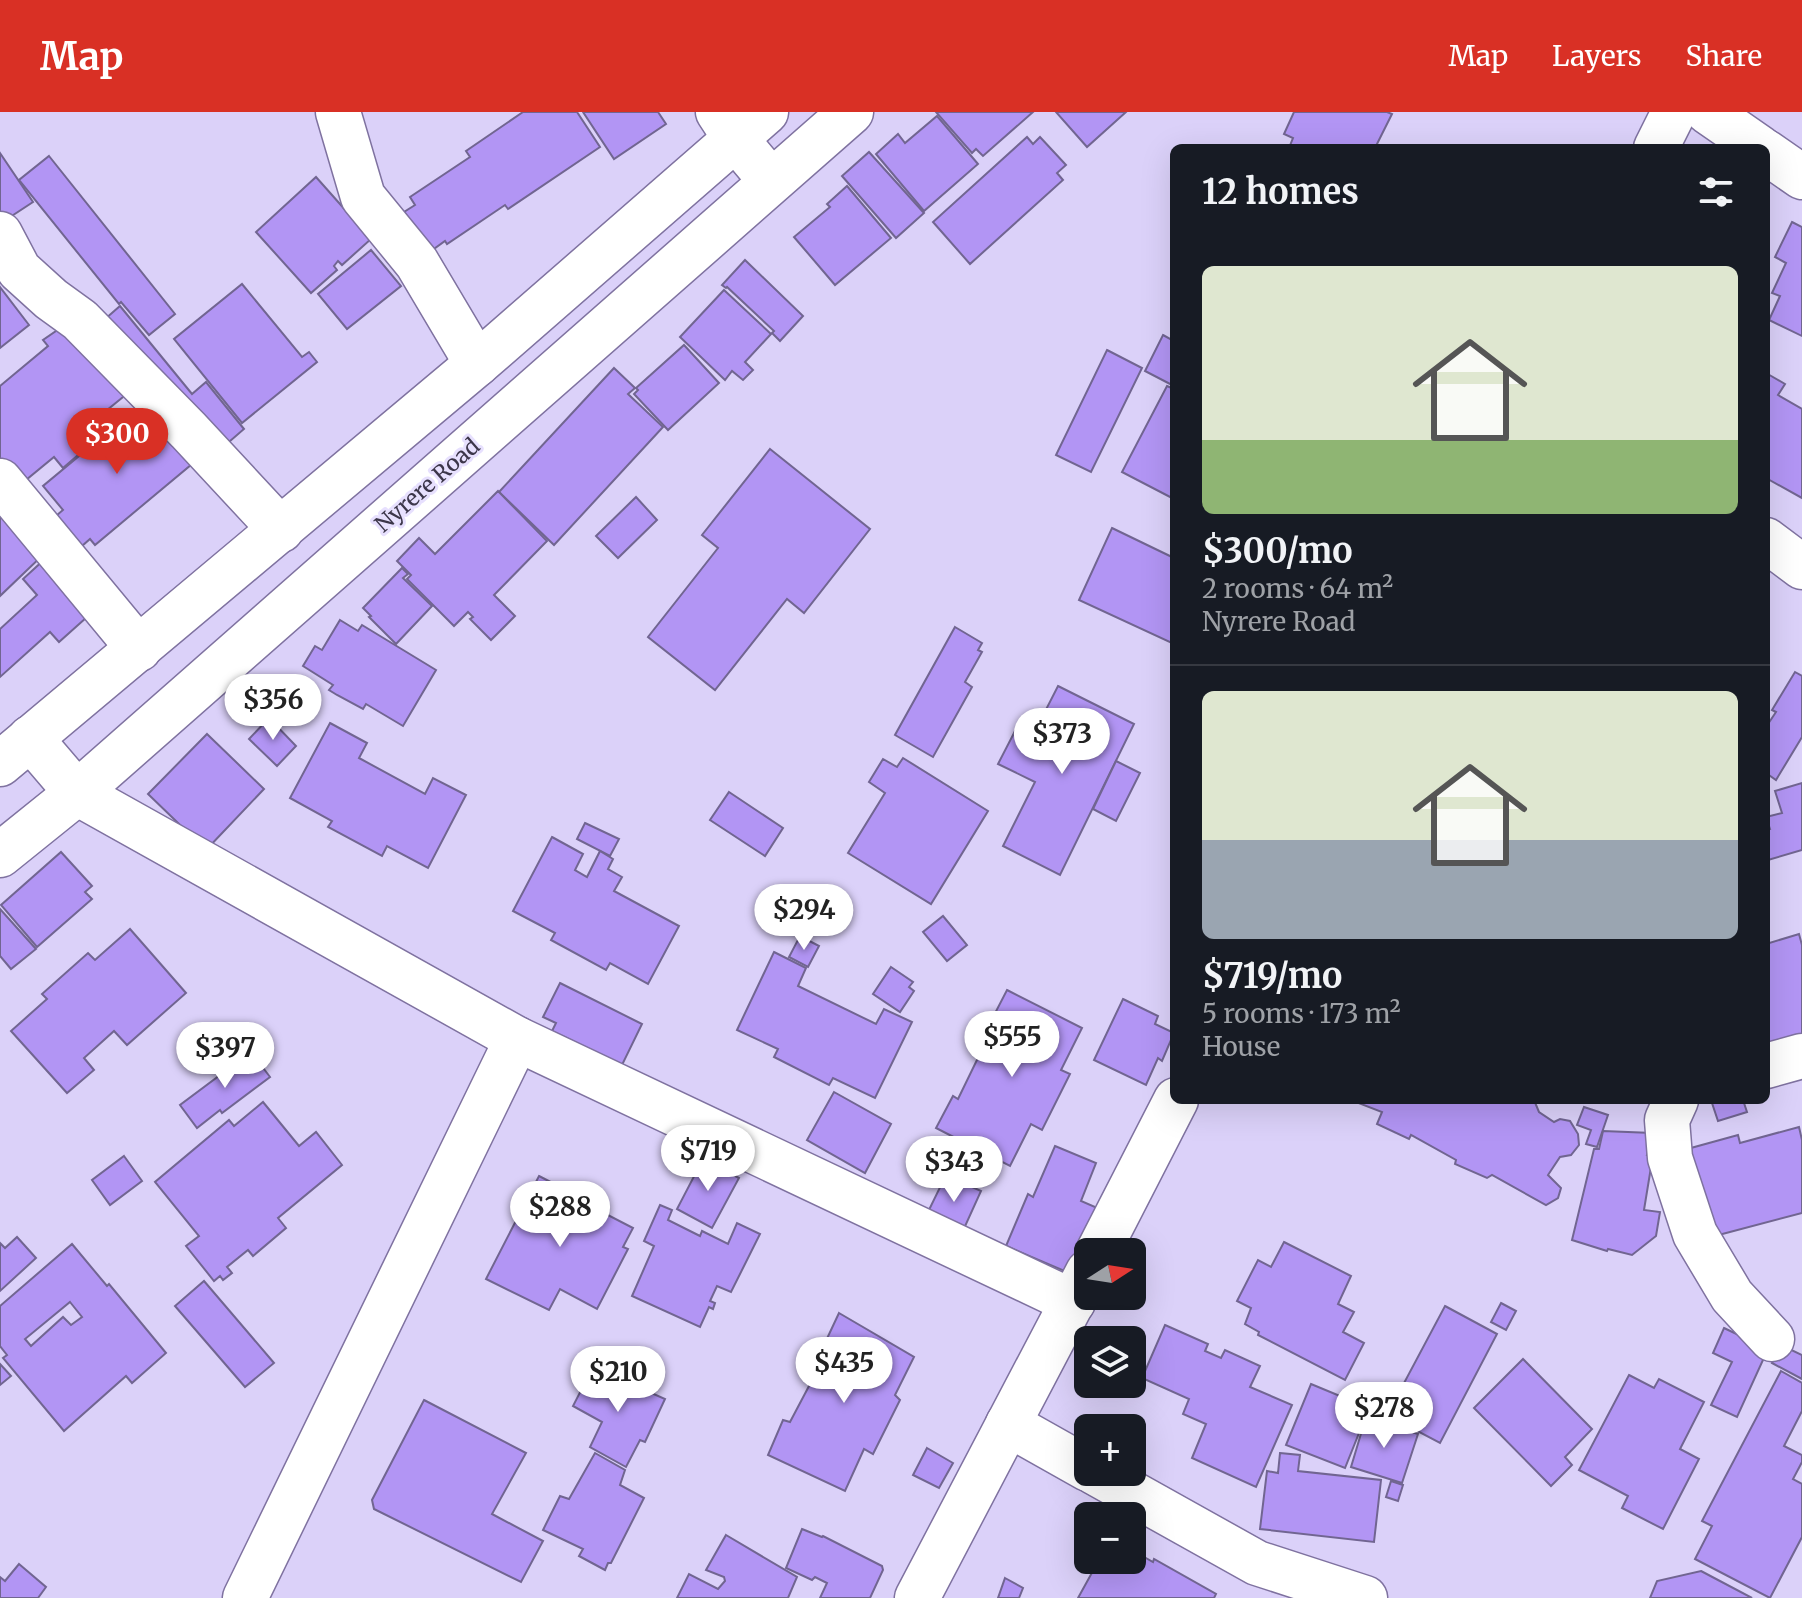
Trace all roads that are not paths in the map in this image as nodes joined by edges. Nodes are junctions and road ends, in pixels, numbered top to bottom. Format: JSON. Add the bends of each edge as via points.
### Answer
{"nodes":[{"id":1,"x":338,"y":112,"type":"edge"},
{"id":2,"x":851,"y":112,"type":"edge"},
{"id":3,"x":1674,"y":112,"type":"edge"},
{"id":4,"x":1708,"y":112,"type":"edge"},
{"id":5,"x":740,"y":121,"type":"edge"},
{"id":6,"x":1658,"y":144,"type":"edge"},
{"id":7,"x":1754,"y":144,"type":"edge"},
{"id":8,"x":1770,"y":155,"type":"edge"},
{"id":9,"x":1802,"y":177,"type":"edge"},
{"id":10,"x":771,"y":181,"type":"junction"},
{"id":11,"x":0,"y":234,"type":"edge"},
{"id":12,"x":477,"y":364,"type":"junction"},
{"id":13,"x":0,"y":481,"type":"edge"},
{"id":14,"x":281,"y":530,"type":"junction"},
{"id":15,"x":1770,"y":543,"type":"edge"},
{"id":16,"x":1802,"y":567,"type":"edge"},
{"id":17,"x":139,"y":649,"type":"junction"},
{"id":18,"x":15,"y":751,"type":"edge"},
{"id":19,"x":77,"y":793,"type":"junction"},
{"id":20,"x":0,"y":855,"type":"edge"},
{"id":21,"x":517,"y":1039,"type":"junction"},
{"id":22,"x":1802,"y":1056,"type":"edge"},
{"id":23,"x":1770,"y":1065,"type":"edge"},
{"id":24,"x":1174,"y":1104,"type":"edge"},
{"id":25,"x":1674,"y":1104,"type":"edge"},
{"id":26,"x":1105,"y":1238,"type":"edge"},
{"id":27,"x":1074,"y":1284,"type":"edge"},
{"id":28,"x":1074,"y":1298,"type":"edge"},
{"id":29,"x":1772,"y":1339,"type":"dead end"},
{"id":30,"x":1008,"y":1424,"type":"junction"},
{"id":31,"x":1074,"y":1461,"type":"edge"},
{"id":32,"x":1119,"y":1486,"type":"edge"},
{"id":33,"x":245,"y":1598,"type":"edge"},
{"id":34,"x":917,"y":1598,"type":"edge"},
{"id":35,"x":1365,"y":1598,"type":"edge"}],
"edges":[{"from":1,"to":12,"type":"street","via":[[363,197],[417,263]]},
{"from":2,"to":10,"type":"street","name":"Nyrere Road"},
{"from":3,"to":6,"type":"street"},
{"from":4,"to":7,"type":"street"},
{"from":5,"to":10,"type":"street"},
{"from":5,"to":12,"type":"street"},
{"from":8,"to":9,"type":"street"},
{"from":10,"to":19,"type":"street","name":"Nyrere Road"},
{"from":11,"to":14,"type":"street","via":[[19,270],[80,320]]},
{"from":12,"to":14,"type":"street"},
{"from":13,"to":17,"type":"street"},
{"from":14,"to":17,"type":"street"},
{"from":15,"to":16,"type":"street"},
{"from":17,"to":18,"type":"street"},
{"from":18,"to":19,"type":"street"},
{"from":19,"to":20,"type":"street","name":"Nyrere Road"},
{"from":19,"to":21,"type":"street"},
{"from":21,"to":27,"type":"street"},
{"from":21,"to":33,"type":"street"},
{"from":22,"to":23,"type":"street"},
{"from":24,"to":26,"type":"street"},
{"from":25,"to":29,"type":"street","via":[[1667,1120],[1670,1158],[1695,1234],[1732,1296]]},
{"from":28,"to":30,"type":"street"},
{"from":30,"to":31,"type":"street"},
{"from":30,"to":34,"type":"street"},
{"from":32,"to":35,"type":"street","via":[[1257,1563]]}]}
